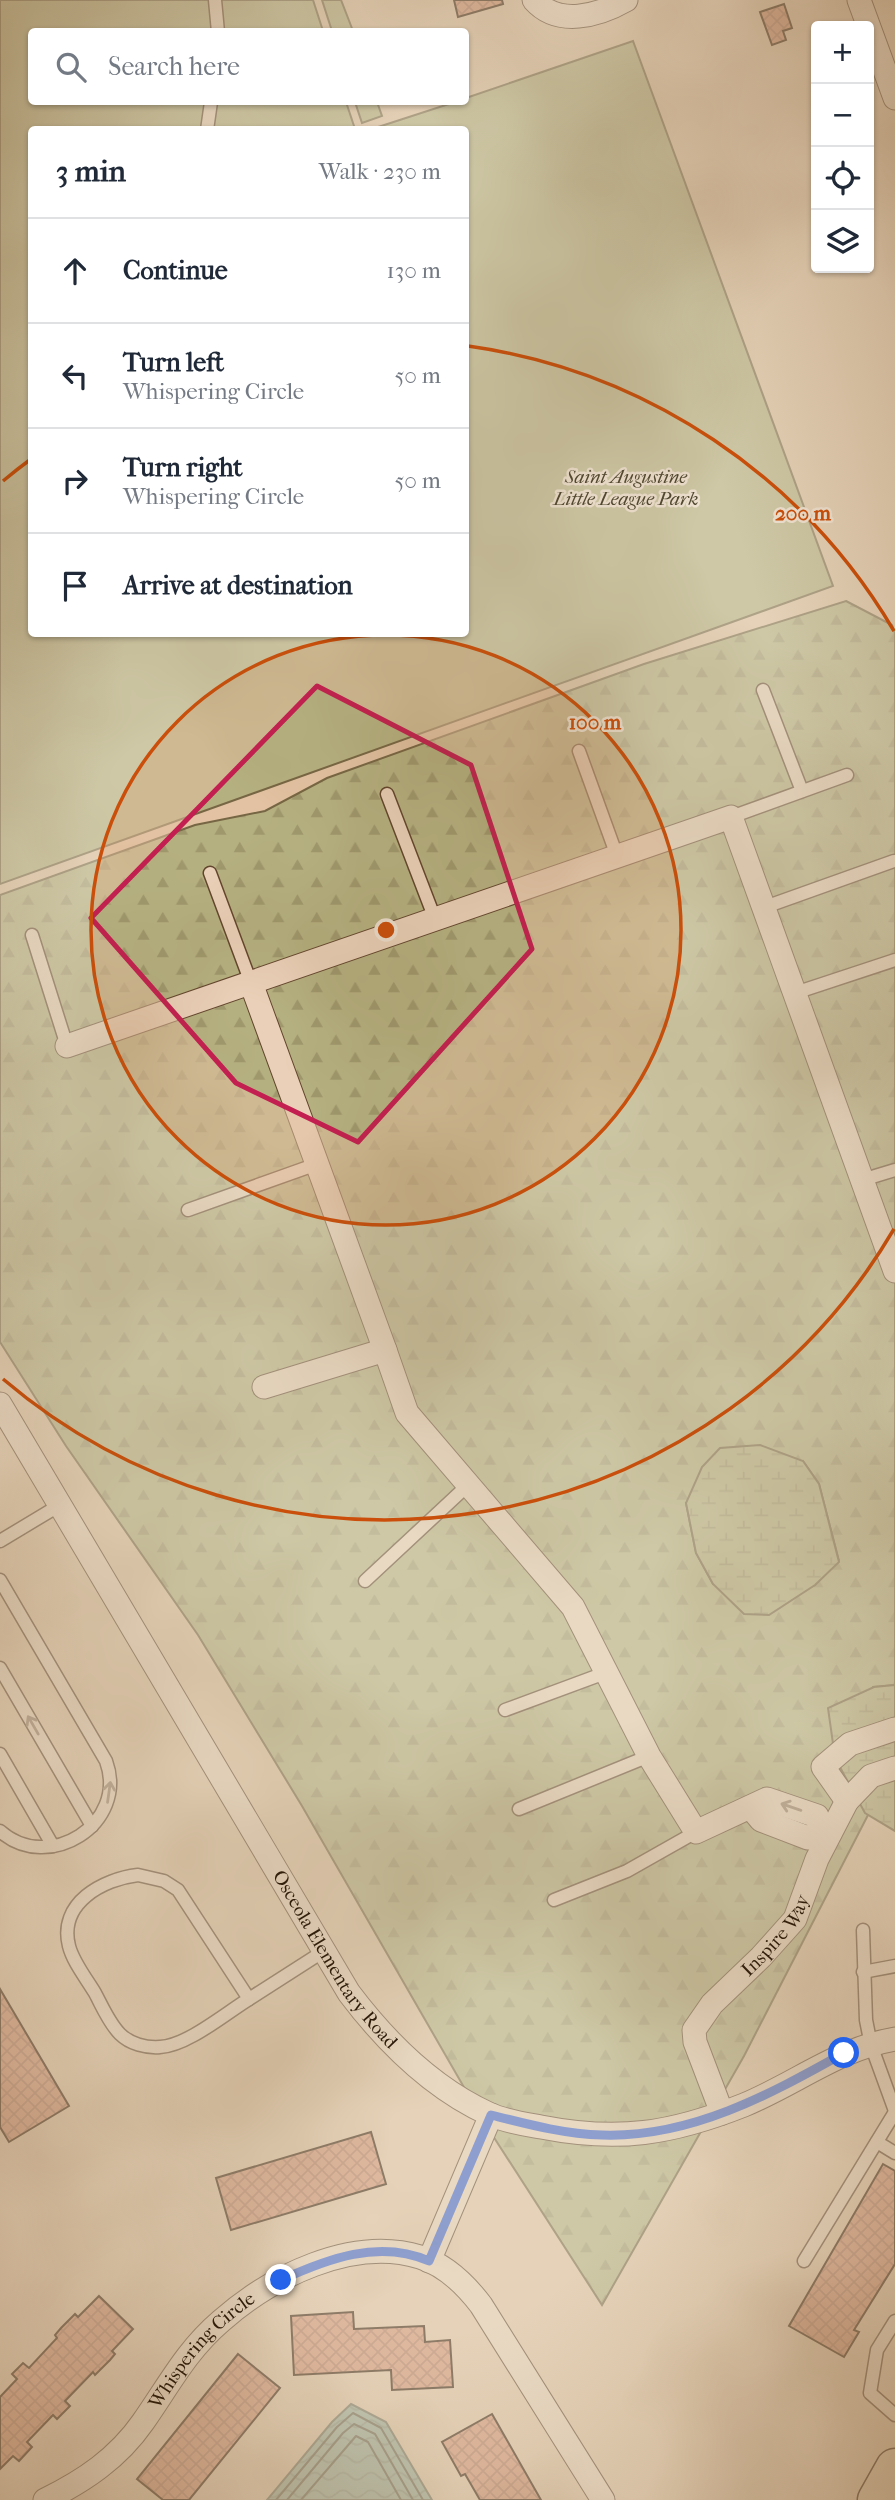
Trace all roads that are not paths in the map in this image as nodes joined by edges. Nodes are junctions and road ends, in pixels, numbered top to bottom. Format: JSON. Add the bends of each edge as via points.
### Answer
{"nodes":[{"id":1,"x":215,"y":0,"type":"edge"},
{"id":2,"x":534,"y":0,"type":"edge"},
{"id":3,"x":626,"y":0,"type":"edge"},
{"id":4,"x":859,"y":0,"type":"edge"},
{"id":5,"x":218,"y":28,"type":"edge"},
{"id":6,"x":895,"y":98,"type":"edge"},
{"id":7,"x":211,"y":105,"type":"edge"},
{"id":8,"x":208,"y":126,"type":"edge"},
{"id":9,"x":763,"y":690,"type":"dead end"},
{"id":10,"x":579,"y":751,"type":"dead end"},
{"id":11,"x":847,"y":775,"type":"dead end"},
{"id":12,"x":802,"y":791,"type":"junction"},
{"id":13,"x":387,"y":794,"type":"dead end"},
{"id":14,"x":731,"y":817,"type":"junction"},
{"id":15,"x":617,"y":856,"type":"junction"},
{"id":16,"x":894,"y":861,"type":"edge"},
{"id":17,"x":211,"y":873,"type":"dead end"},
{"id":18,"x":765,"y":906,"type":"junction"},
{"id":19,"x":435,"y":919,"type":"junction"},
{"id":20,"x":32,"y":935,"type":"dead end"},
{"id":21,"x":895,"y":960,"type":"edge"},
{"id":22,"x":251,"y":983,"type":"junction"},
{"id":23,"x":795,"y":993,"type":"junction"},
{"id":24,"x":67,"y":1046,"type":"joint"},
{"id":25,"x":317,"y":1164,"type":"junction"},
{"id":26,"x":895,"y":1170,"type":"edge"},
{"id":27,"x":862,"y":1180,"type":"junction"},
{"id":28,"x":188,"y":1210,"type":"dead end"},
{"id":29,"x":895,"y":1271,"type":"edge"},
{"id":30,"x":385,"y":1350,"type":"junction"},
{"id":31,"x":264,"y":1387,"type":"dead end"},
{"id":32,"x":0,"y":1404,"type":"edge"},
{"id":33,"x":468,"y":1485,"type":"junction"},
{"id":34,"x":60,"y":1505,"type":"junction"},
{"id":35,"x":0,"y":1541,"type":"edge"},
{"id":36,"x":0,"y":1580,"type":"edge"},
{"id":37,"x":365,"y":1581,"type":"dead end"},
{"id":38,"x":0,"y":1668,"type":"edge"},
{"id":39,"x":606,"y":1673,"type":"junction"},
{"id":40,"x":505,"y":1710,"type":"dead end"},
{"id":41,"x":895,"y":1729,"type":"edge"},
{"id":42,"x":0,"y":1754,"type":"edge"},
{"id":43,"x":649,"y":1756,"type":"junction"},
{"id":44,"x":895,"y":1768,"type":"edge"},
{"id":45,"x":847,"y":1801,"type":"junction"},
{"id":46,"x":519,"y":1809,"type":"dead end"},
{"id":47,"x":92,"y":1826,"type":"junction"},
{"id":48,"x":0,"y":1831,"type":"edge"},
{"id":49,"x":696,"y":1832,"type":"junction"},
{"id":50,"x":827,"y":1832,"type":"junction"},
{"id":51,"x":53,"y":1846,"type":"junction"},
{"id":52,"x":554,"y":1900,"type":"dead end"},
{"id":53,"x":863,"y":1930,"type":"dead end"},
{"id":54,"x":324,"y":1951,"type":"junction"},
{"id":55,"x":895,"y":1966,"type":"edge"},
{"id":56,"x":863,"y":1972,"type":"junction"},
{"id":57,"x":249,"y":1999,"type":"junction"},
{"id":58,"x":895,"y":2039,"type":"edge"},
{"id":59,"x":871,"y":2045,"type":"junction"},
{"id":60,"x":895,"y":2112,"type":"edge"},
{"id":61,"x":722,"y":2113,"type":"junction"},
{"id":62,"x":491,"y":2115,"type":"junction"},
{"id":63,"x":877,"y":2142,"type":"junction"},
{"id":64,"x":895,"y":2153,"type":"edge"},
{"id":65,"x":429,"y":2261,"type":"junction"},
{"id":66,"x":804,"y":2261,"type":"dead end"},
{"id":67,"x":895,"y":2321,"type":"edge"},
{"id":68,"x":895,"y":2415,"type":"edge"},
{"id":69,"x":895,"y":2468,"type":"edge"},
{"id":70,"x":45,"y":2500,"type":"edge"},
{"id":71,"x":603,"y":2500,"type":"edge"},
{"id":72,"x":877,"y":2500,"type":"edge"}],
"edges":[{"from":1,"to":5,"type":"lane"},
{"from":2,"to":3,"type":"street","via":[[555,14],[583,17]]},
{"from":4,"to":6,"type":"street"},
{"from":7,"to":8,"type":"lane"},
{"from":9,"to":12,"type":"lane"},
{"from":10,"to":15,"type":"lane"},
{"from":11,"to":12,"type":"lane"},
{"from":12,"to":14,"type":"lane"},
{"from":13,"to":19,"type":"lane"},
{"from":14,"to":15,"type":"street"},
{"from":14,"to":18,"type":"street"},
{"from":15,"to":19,"type":"street"},
{"from":16,"to":18,"type":"lane"},
{"from":17,"to":22,"type":"lane"},
{"from":18,"to":23,"type":"street"},
{"from":19,"to":22,"type":"street"},
{"from":20,"to":24,"type":"lane"},
{"from":21,"to":23,"type":"lane"},
{"from":22,"to":24,"type":"street"},
{"from":22,"to":25,"type":"street"},
{"from":23,"to":27,"type":"street"},
{"from":25,"to":28,"type":"lane"},
{"from":25,"to":30,"type":"street"},
{"from":26,"to":27,"type":"lane"},
{"from":27,"to":29,"type":"street"},
{"from":30,"to":31,"type":"street"},
{"from":30,"to":33,"type":"street","via":[[407,1413]]},
{"from":32,"to":34,"type":"street","name":"Osceola Elementary Road"},
{"from":33,"to":37,"type":"lane"},
{"from":33,"to":39,"type":"street","via":[[573,1607]]},
{"from":34,"to":35,"type":"lane"},
{"from":34,"to":54,"type":"street","name":"Osceola Elementary Road"},
{"from":47,"to":36,"type":"lane","one_way":true,"via":[[110,1796],[106,1761]]},
{"from":47,"to":38,"type":"lane","one_way":true},
{"from":39,"to":40,"type":"lane"},
{"from":39,"to":43,"type":"street"},
{"from":41,"to":45,"type":"street","via":[[850,1744],[823,1767]]},
{"from":42,"to":51,"type":"lane"},
{"from":43,"to":46,"type":"lane"},
{"from":43,"to":49,"type":"street"},
{"from":44,"to":45,"type":"street","name":"Inspire Way","via":[[871,1776]]},
{"from":45,"to":50,"type":"street","name":"Inspire Way"},
{"from":47,"to":51,"type":"lane"},
{"from":48,"to":51,"type":"lane","via":[[30,1847]]},
{"from":49,"to":50,"type":"street","via":[[751,1808],[761,1820],[808,1838]]},
{"from":49,"to":52,"type":"lane","via":[[627,1871]]},
{"from":50,"to":61,"type":"street","name":"Inspire Way","via":[[794,1919],[712,2004],[694,2030]]},
{"from":53,"to":56,"type":"lane"},
{"from":54,"to":57,"type":"lane"},
{"from":54,"to":62,"type":"street","name":"Osceola Elementary Road","via":[[349,1993],[401,2053]]},
{"from":55,"to":56,"type":"lane"},
{"from":56,"to":59,"type":"lane"},
{"from":57,"to":57,"type":"lane","via":[[178,1890],[164,1881],[138,1875],[120,1877],[84,1897],[73,1911],[68,1928],[72,1954],[118,2032],[135,2043],[161,2047],[178,2043]]},
{"from":58,"to":59,"type":"street","name":"Osceola Elementary Road"},
{"from":59,"to":60,"type":"lane"},
{"from":59,"to":61,"type":"street","name":"Osceola Elementary Road","via":[[844,2053],[795,2081]]},
{"from":60,"to":63,"type":"lane"},
{"from":61,"to":62,"type":"street","name":"Osceola Elementary Road","via":[[675,2129],[602,2135]]},
{"from":62,"to":65,"type":"street"},
{"from":63,"to":64,"type":"lane"},
{"from":63,"to":66,"type":"lane"},
{"from":65,"to":70,"type":"street","name":"Whispering Circle","via":[[396,2252],[343,2256],[281,2280],[248,2300],[191,2350],[124,2446],[76,2484]]},
{"from":65,"to":71,"type":"street","name":"Whispering Circle","via":[[466,2285],[481,2305]]},
{"from":67,"to":68,"type":"lane","via":[[877,2350],[870,2393]]},
{"from":69,"to":72,"type":"highway"}]}
